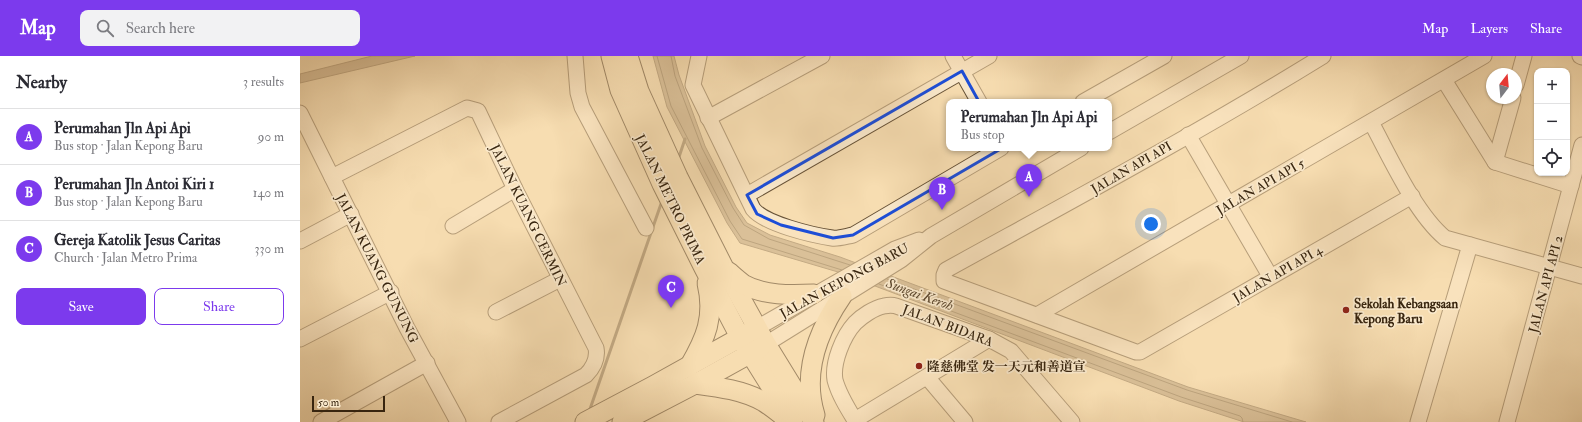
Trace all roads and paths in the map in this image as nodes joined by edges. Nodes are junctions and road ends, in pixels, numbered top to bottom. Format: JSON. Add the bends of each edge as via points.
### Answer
{"nodes":[{"id":1,"x":575,"y":56,"type":"edge"},
{"id":2,"x":611,"y":56,"type":"edge"},
{"id":3,"x":628,"y":56,"type":"edge"},
{"id":4,"x":699,"y":56,"type":"edge"},
{"id":5,"x":822,"y":56,"type":"edge"},
{"id":6,"x":953,"y":56,"type":"edge"},
{"id":7,"x":989,"y":56,"type":"edge"},
{"id":8,"x":1164,"y":56,"type":"edge"},
{"id":9,"x":1241,"y":56,"type":"edge"},
{"id":10,"x":1323,"y":56,"type":"edge"},
{"id":11,"x":1484,"y":56,"type":"edge"},
{"id":12,"x":1524,"y":56,"type":"edge"},
{"id":13,"x":1521,"y":68,"type":"edge"},
{"id":14,"x":962,"y":71,"type":"junction"},
{"id":15,"x":1444,"y":80,"type":"junction"},
{"id":16,"x":977,"y":99,"type":"edge"},
{"id":17,"x":1087,"y":99,"type":"edge"},
{"id":18,"x":1510,"y":104,"type":"edge"},
{"id":19,"x":300,"y":113,"type":"edge"},
{"id":20,"x":708,"y":118,"type":"junction"},
{"id":21,"x":1371,"y":122,"type":"junction"},
{"id":22,"x":1112,"y":130,"type":"edge"},
{"id":23,"x":1188,"y":134,"type":"junction"},
{"id":24,"x":1582,"y":145,"type":"edge"},
{"id":25,"x":996,"y":151,"type":"edge"},
{"id":26,"x":1077,"y":151,"type":"edge"},
{"id":27,"x":1495,"y":162,"type":"junction"},
{"id":28,"x":332,"y":177,"type":"junction"},
{"id":29,"x":671,"y":181,"type":"junction"},
{"id":30,"x":1571,"y":186,"type":"junction"},
{"id":31,"x":515,"y":189,"type":"junction"},
{"id":32,"x":747,"y":195,"type":"junction"},
{"id":33,"x":1412,"y":196,"type":"junction"},
{"id":34,"x":1229,"y":203,"type":"junction"},
{"id":35,"x":351,"y":214,"type":"junction"},
{"id":36,"x":453,"y":226,"type":"dead end"},
{"id":37,"x":646,"y":228,"type":"dead end"},
{"id":38,"x":300,"y":241,"type":"edge"},
{"id":39,"x":1470,"y":245,"type":"junction"},
{"id":40,"x":1549,"y":267,"type":"junction"},
{"id":41,"x":704,"y":268,"type":"junction"},
{"id":42,"x":724,"y":268,"type":"junction"},
{"id":43,"x":1270,"y":276,"type":"junction"},
{"id":44,"x":1582,"y":276,"type":"edge"},
{"id":45,"x":560,"y":279,"type":"junction"},
{"id":46,"x":840,"y":291,"type":"junction"},
{"id":47,"x":391,"y":292,"type":"junction"},
{"id":48,"x":814,"y":294,"type":"junction"},
{"id":49,"x":496,"y":312,"type":"dead end"},
{"id":50,"x":1037,"y":315,"type":"junction"},
{"id":51,"x":757,"y":328,"type":"junction"},
{"id":52,"x":740,"y":338,"type":"junction"},
{"id":53,"x":300,"y":339,"type":"edge"},
{"id":54,"x":989,"y":339,"type":"junction"},
{"id":55,"x":766,"y":344,"type":"junction"},
{"id":56,"x":750,"y":354,"type":"junction"},
{"id":57,"x":427,"y":363,"type":"junction"},
{"id":58,"x":689,"y":367,"type":"junction"},
{"id":59,"x":927,"y":377,"type":"junction"},
{"id":60,"x":695,"y":384,"type":"junction"},
{"id":61,"x":856,"y":421,"type":"edge"},
{"id":62,"x":321,"y":422,"type":"edge"},
{"id":63,"x":458,"y":422,"type":"edge"},
{"id":64,"x":499,"y":422,"type":"edge"},
{"id":65,"x":585,"y":422,"type":"edge"},
{"id":66,"x":622,"y":422,"type":"edge"},
{"id":67,"x":792,"y":422,"type":"edge"},
{"id":68,"x":814,"y":422,"type":"edge"},
{"id":69,"x":817,"y":422,"type":"edge"},
{"id":70,"x":965,"y":422,"type":"edge"},
{"id":71,"x":1072,"y":422,"type":"edge"},
{"id":72,"x":1418,"y":422,"type":"edge"},
{"id":73,"x":1507,"y":422,"type":"edge"}],
"edges":[{"from":1,"to":37,"type":"street","via":[[578,93],[582,107]]},
{"from":2,"to":29,"type":"main road","name":"JALAN METRO PRIMA","via":[[620,90]]},
{"from":3,"to":29,"type":"main road","name":"JALAN METRO PRIMA"},
{"from":4,"to":20,"type":"street","via":[[693,85]]},
{"from":5,"to":20,"type":"street"},
{"from":6,"to":14,"type":"street"},
{"from":7,"to":14,"type":"street"},
{"from":8,"to":17,"type":"street"},
{"from":9,"to":22,"type":"street"},
{"from":10,"to":23,"type":"street","name":"JALAN API API"},
{"from":11,"to":15,"type":"street","name":"JALAN API API 5"},
{"from":12,"to":13,"type":"street"},
{"from":14,"to":16,"type":"street"},
{"from":14,"to":32,"type":"street"},
{"from":15,"to":21,"type":"street","name":"JALAN API API 5"},
{"from":15,"to":27,"type":"street"},
{"from":18,"to":27,"type":"street"},
{"from":19,"to":28,"type":"street","name":"JALAN KUANG GUNUNG"},
{"from":20,"to":32,"type":"street"},
{"from":21,"to":33,"type":"street"},
{"from":21,"to":34,"type":"street","name":"JALAN API API 5"},
{"from":23,"to":34,"type":"street"},
{"from":23,"to":50,"type":"street","name":"JALAN API API","via":[[946,270],[944,280]]},
{"from":24,"to":30,"type":"street","name":"JALAN API API 2"},
{"from":25,"to":32,"type":"street","via":[[853,235],[833,238],[781,225],[757,214]]},
{"from":26,"to":46,"type":"street","name":"JALAN KEPONG BARU"},
{"from":27,"to":30,"type":"street"},
{"from":28,"to":31,"type":"street","name":"JALAN KUANG CERMIN","via":[[467,108],[478,111]]},
{"from":28,"to":35,"type":"street","name":"JALAN KUANG GUNUNG"},
{"from":29,"to":41,"type":"main road","name":"JALAN METRO PRIMA"},
{"from":29,"to":42,"type":"main road","name":"JALAN METRO PRIMA"},
{"from":30,"to":40,"type":"street","name":"JALAN API API 2"},
{"from":31,"to":36,"type":"street"},
{"from":31,"to":45,"type":"street","name":"JALAN KUANG CERMIN"},
{"from":33,"to":39,"type":"street","via":[[1434,229],[1445,238]]},
{"from":33,"to":43,"type":"street","name":"JALAN API API 4"},
{"from":34,"to":43,"type":"street"},
{"from":34,"to":50,"type":"street","name":"JALAN API API 5"},
{"from":35,"to":38,"type":"street"},
{"from":35,"to":47,"type":"street","name":"JALAN KUANG GUNUNG"},
{"from":39,"to":40,"type":"street"},
{"from":39,"to":72,"type":"street"},
{"from":40,"to":44,"type":"street"},
{"from":40,"to":73,"type":"street","name":"JALAN API API 2"},
{"from":41,"to":52,"type":"main road","name":"JALAN METRO PRIMA"},
{"from":41,"to":58,"type":"main road","via":[[711,304],[710,316],[700,348]]},
{"from":42,"to":48,"type":"main road","via":[[744,284],[758,290],[782,294]]},
{"from":42,"to":51,"type":"main road","name":"JALAN METRO PRIMA"},
{"from":43,"to":50,"type":"street","name":"JALAN API API 4","via":[[1144,350],[1136,352]]},
{"from":45,"to":49,"type":"street"},
{"from":45,"to":64,"type":"street","name":"JALAN KUANG CERMIN","via":[[596,348],[595,363],[586,375]]},
{"from":46,"to":48,"type":"street","name":"JALAN KEPONG BARU"},
{"from":46,"to":55,"type":"street","name":"JALAN KEPONG BARU"},
{"from":46,"to":69,"type":"main road","via":[[824,324],[812,360],[810,394]]},
{"from":47,"to":53,"type":"street"},
{"from":47,"to":57,"type":"street","name":"JALAN KUANG GUNUNG","via":[[407,328]]},
{"from":48,"to":51,"type":"street","name":"JALAN KEPONG BARU"},
{"from":51,"to":52,"type":"main road"},
{"from":51,"to":55,"type":"main road","name":"JALAN METRO PRIMA"},
{"from":52,"to":56,"type":"main road","name":"JALAN METRO PRIMA"},
{"from":52,"to":58,"type":"main road"},
{"from":54,"to":59,"type":"street"},
{"from":54,"to":61,"type":"street","name":"JALAN BIDARA","via":[[896,306],[885,305],[864,315],[854,323],[842,343],[834,370],[845,404]]},
{"from":54,"to":71,"type":"street","name":"JALAN BIDARA","via":[[1011,351]]},
{"from":55,"to":56,"type":"main road"},
{"from":55,"to":68,"type":"main road","name":"JALAN METRO PRIMA"},
{"from":56,"to":60,"type":"main road"},
{"from":56,"to":67,"type":"main road","name":"JALAN METRO PRIMA"},
{"from":57,"to":62,"type":"street"},
{"from":57,"to":63,"type":"street","name":"JALAN KUANG GUNUNG"},
{"from":58,"to":65,"type":"main road"},
{"from":59,"to":61,"type":"street"},
{"from":59,"to":70,"type":"street"},
{"from":60,"to":66,"type":"main road"},
{"from":60,"to":67,"type":"main road","via":[[735,390],[763,402]]}]}
